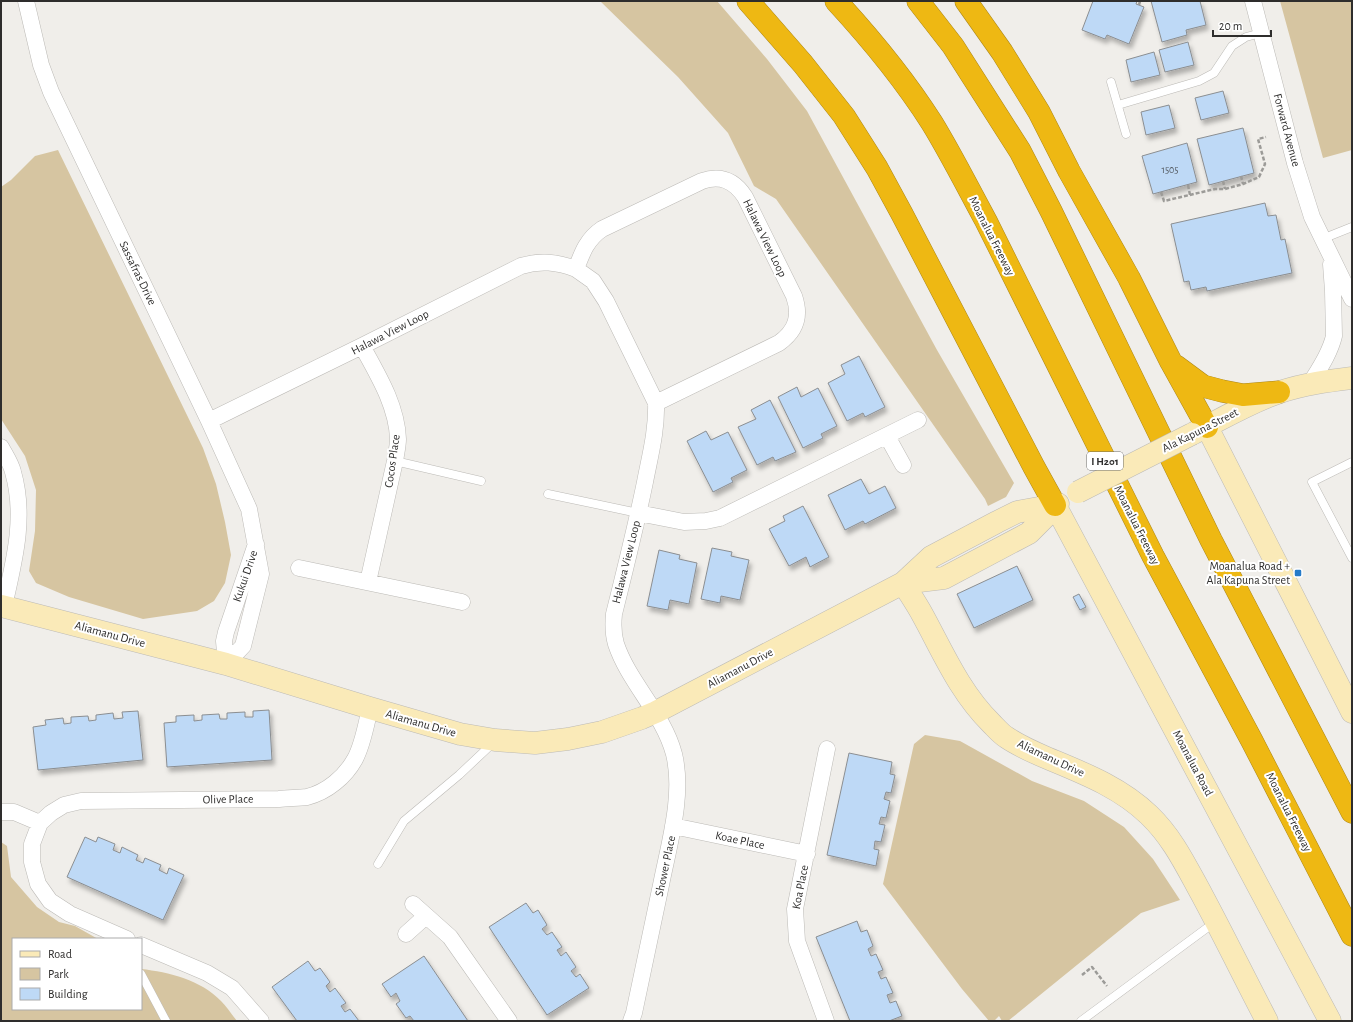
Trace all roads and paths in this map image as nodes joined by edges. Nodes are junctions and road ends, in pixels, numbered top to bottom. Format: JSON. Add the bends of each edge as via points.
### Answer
{"nodes":[{"id":1,"x":26,"y":1,"type":"edge"},
{"id":2,"x":748,"y":1,"type":"edge"},
{"id":3,"x":836,"y":1,"type":"edge"},
{"id":4,"x":918,"y":1,"type":"edge"},
{"id":5,"x":966,"y":1,"type":"edge"},
{"id":6,"x":1140,"y":1,"type":"edge"},
{"id":7,"x":1253,"y":1,"type":"edge"},
{"id":8,"x":1139,"y":5,"type":"dead end"},
{"id":9,"x":1261,"y":33,"type":"junction"},
{"id":10,"x":1111,"y":82,"type":"dead end"},
{"id":11,"x":1118,"y":105,"type":"junction"},
{"id":12,"x":1126,"y":134,"type":"dead end"},
{"id":13,"x":1266,"y":137,"type":"dead end"},
{"id":14,"x":1241,"y":176,"type":"dead end"},
{"id":15,"x":1223,"y":181,"type":"dead end"},
{"id":16,"x":1243,"y":184,"type":"junction"},
{"id":17,"x":1188,"y":185,"type":"dead end"},
{"id":18,"x":1225,"y":188,"type":"junction"},
{"id":19,"x":1161,"y":192,"type":"dead end"},
{"id":20,"x":1190,"y":195,"type":"junction"},
{"id":21,"x":1352,"y":227,"type":"edge"},
{"id":22,"x":1322,"y":239,"type":"junction"},
{"id":23,"x":1331,"y":256,"type":"junction"},
{"id":24,"x":576,"y":269,"type":"junction"},
{"id":25,"x":1352,"y":299,"type":"edge"},
{"id":26,"x":362,"y":346,"type":"junction"},
{"id":27,"x":1171,"y":362,"type":"junction"},
{"id":28,"x":1352,"y":378,"type":"edge"},
{"id":29,"x":1310,"y":384,"type":"junction"},
{"id":30,"x":1279,"y":392,"type":"junction"},
{"id":31,"x":656,"y":403,"type":"junction"},
{"id":32,"x":918,"y":420,"type":"dead end"},
{"id":33,"x":209,"y":421,"type":"junction"},
{"id":34,"x":1200,"y":430,"type":"junction"},
{"id":35,"x":887,"y":436,"type":"junction"},
{"id":36,"x":1,"y":447,"type":"edge"},
{"id":37,"x":395,"y":461,"type":"junction"},
{"id":38,"x":1352,"y":462,"type":"edge"},
{"id":39,"x":903,"y":465,"type":"dead end"},
{"id":40,"x":481,"y":481,"type":"dead end"},
{"id":41,"x":548,"y":494,"type":"dead end"},
{"id":42,"x":1055,"y":505,"type":"junction"},
{"id":43,"x":638,"y":513,"type":"junction"},
{"id":44,"x":256,"y":544,"type":"joint"},
{"id":45,"x":1351,"y":555,"type":"edge"},
{"id":46,"x":300,"y":568,"type":"dead end"},
{"id":47,"x":368,"y":582,"type":"junction"},
{"id":48,"x":903,"y":583,"type":"junction"},
{"id":49,"x":462,"y":602,"type":"dead end"},
{"id":50,"x":2,"y":606,"type":"edge"},
{"id":51,"x":226,"y":664,"type":"junction"},
{"id":52,"x":370,"y":708,"type":"junction"},
{"id":53,"x":656,"y":712,"type":"junction"},
{"id":54,"x":1352,"y":712,"type":"edge"},
{"id":55,"x":495,"y":740,"type":"junction"},
{"id":56,"x":827,"y":749,"type":"dead end"},
{"id":57,"x":1,"y":812,"type":"edge"},
{"id":58,"x":1352,"y":812,"type":"edge"},
{"id":59,"x":40,"y":823,"type":"junction"},
{"id":60,"x":673,"y":826,"type":"junction"},
{"id":61,"x":807,"y":854,"type":"junction"},
{"id":62,"x":378,"y":864,"type":"dead end"},
{"id":63,"x":413,"y":904,"type":"dead end"},
{"id":64,"x":426,"y":916,"type":"junction"},
{"id":65,"x":1216,"y":921,"type":"junction"},
{"id":66,"x":406,"y":934,"type":"dead end"},
{"id":67,"x":1352,"y":935,"type":"edge"},
{"id":68,"x":125,"y":938,"type":"edge"},
{"id":69,"x":142,"y":945,"type":"edge"},
{"id":70,"x":1082,"y":975,"type":"dead end"},
{"id":71,"x":142,"y":976,"type":"edge"},
{"id":72,"x":1105,"y":983,"type":"dead end"},
{"id":73,"x":166,"y":1021,"type":"edge"},
{"id":74,"x":260,"y":1021,"type":"edge"},
{"id":75,"x":508,"y":1021,"type":"edge"},
{"id":76,"x":631,"y":1021,"type":"edge"},
{"id":77,"x":826,"y":1021,"type":"edge"},
{"id":78,"x":1081,"y":1021,"type":"edge"},
{"id":79,"x":1267,"y":1021,"type":"edge"},
{"id":80,"x":1330,"y":1021,"type":"edge"}],
"edges":[{"from":1,"to":33,"type":"street","name":"Sassafras Drive","via":[[41,65],[51,92]]},
{"from":2,"to":42,"type":"highway","via":[[844,116],[877,168]]},
{"from":3,"to":67,"type":"highway","name":"Moanalua Freeway","number":"I H201","via":[[865,33],[932,123],[989,228],[1152,556],[1252,741]]},
{"from":4,"to":58,"type":"highway","via":[[953,46],[1020,151],[1211,540]]},
{"from":5,"to":27,"type":"highway","via":[[1002,52],[1038,112],[1129,278]]},
{"from":6,"to":8,"type":"path"},
{"from":7,"to":9,"type":"street","name":"Forward Avenue"},
{"from":9,"to":11,"type":"lane","via":[[1246,37],[1232,46],[1214,73],[1199,82]]},
{"from":9,"to":22,"type":"street","name":"Forward Avenue","via":[[1295,163],[1312,218]]},
{"from":10,"to":11,"type":"lane"},
{"from":11,"to":12,"type":"lane"},
{"from":13,"to":16,"type":"path","via":[[1258,140],[1265,164],[1259,176]]},
{"from":14,"to":16,"type":"path"},
{"from":15,"to":18,"type":"path"},
{"from":16,"to":18,"type":"path"},
{"from":17,"to":20,"type":"path"},
{"from":18,"to":20,"type":"path"},
{"from":19,"to":20,"type":"path","via":[[1164,201]]},
{"from":21,"to":22,"type":"lane"},
{"from":22,"to":23,"type":"street","name":"Forward Avenue"},
{"from":23,"to":25,"type":"street","name":"Forward Avenue"},
{"from":23,"to":29,"type":"street","name":"Forward Avenue","via":[[1334,336]]},
{"from":24,"to":26,"type":"street","name":"Halawa View Loop","via":[[556,263],[532,262]]},
{"from":24,"to":31,"type":"street","name":"Halawa View Loop","via":[[593,281],[606,301]]},
{"from":24,"to":31,"type":"street","name":"Halawa View Loop","via":[[587,243],[596,233],[702,181],[720,178],[729,181],[745,196],[794,296],[797,311],[795,325],[779,343]]},
{"from":26,"to":33,"type":"street","name":"Halawa View Loop"},
{"from":26,"to":37,"type":"street","name":"Cocos Place","via":[[394,413],[398,441]]},
{"from":27,"to":30,"type":"highway","via":[[1203,386],[1243,395]]},
{"from":27,"to":34,"type":"highway"},
{"from":28,"to":29,"type":"street","name":"Ala Kapuna Street"},
{"from":29,"to":30,"type":"street","name":"Ala Kapuna Street"},
{"from":30,"to":34,"type":"street","name":"Ala Kapuna Street"},
{"from":31,"to":43,"type":"street","name":"Halawa View Loop","via":[[655,435]]},
{"from":32,"to":35,"type":"street"},
{"from":33,"to":44,"type":"street","name":"Sassafras Drive","via":[[249,509]]},
{"from":34,"to":42,"type":"street","name":"Ala Kapuna Street","bridge":true},
{"from":34,"to":54,"type":"street"},
{"from":35,"to":39,"type":"street"},
{"from":35,"to":43,"type":"street","via":[[720,518],[684,522]]},
{"from":36,"to":50,"type":"street","via":[[13,470],[19,499],[16,549]]},
{"from":37,"to":40,"type":"lane"},
{"from":37,"to":47,"type":"street","name":"Cocos Place"},
{"from":38,"to":45,"type":"lane","via":[[1312,482]]},
{"from":41,"to":43,"type":"lane"},
{"from":42,"to":48,"type":"street","name":"Ala Kapuna Street","via":[[1028,533],[944,578]]},
{"from":42,"to":80,"type":"street","name":"Moanalua Road"},
{"from":43,"to":53,"type":"street","name":"Halawa View Loop","via":[[613,628],[621,655]]},
{"from":44,"to":51,"type":"street","name":"Kukui Drive","via":[[226,632]]},
{"from":46,"to":47,"type":"street"},
{"from":47,"to":49,"type":"street"},
{"from":48,"to":53,"type":"street","name":"Aliamanu Drive"},
{"from":48,"to":65,"type":"street","name":"Aliamanu Drive","via":[[940,651],[981,713],[1006,737],[1091,777],[1135,802],[1167,833]]},
{"from":50,"to":51,"type":"street","name":"Aliamanu Drive"},
{"from":51,"to":52,"type":"street","name":"Aliamanu Drive"},
{"from":52,"to":55,"type":"street","name":"Aliamanu Drive","via":[[460,734]]},
{"from":52,"to":59,"type":"street","name":"Olive Place","via":[[355,759],[346,772],[327,790],[307,797],[81,801],[64,805]]},
{"from":53,"to":55,"type":"street","name":"Aliamanu Drive","via":[[602,732],[568,739],[535,743]]},
{"from":53,"to":60,"type":"street","name":"Shower Place","via":[[673,752],[678,772]]},
{"from":55,"to":62,"type":"lane","via":[[459,775],[404,821]]},
{"from":56,"to":61,"type":"street","name":"Koa Place"},
{"from":57,"to":59,"type":"street","via":[[14,812]]},
{"from":59,"to":68,"type":"street","name":"Olive Place","via":[[32,844],[32,862],[38,884],[50,901],[70,914]]},
{"from":60,"to":61,"type":"street","name":"Koae Place"},
{"from":60,"to":76,"type":"street","name":"Shower Place"},
{"from":61,"to":77,"type":"street","name":"Koa Place","via":[[795,909],[796,941]]},
{"from":63,"to":64,"type":"street"},
{"from":64,"to":66,"type":"street"},
{"from":64,"to":75,"type":"street","via":[[450,937]]},
{"from":65,"to":78,"type":"lane"},
{"from":65,"to":79,"type":"street","name":"Aliamanu Drive"},
{"from":69,"to":74,"type":"street","via":[[207,973],[232,988]]},
{"from":70,"to":72,"type":"path","via":[[1092,967]]},
{"from":71,"to":73,"type":"lane"}]}
